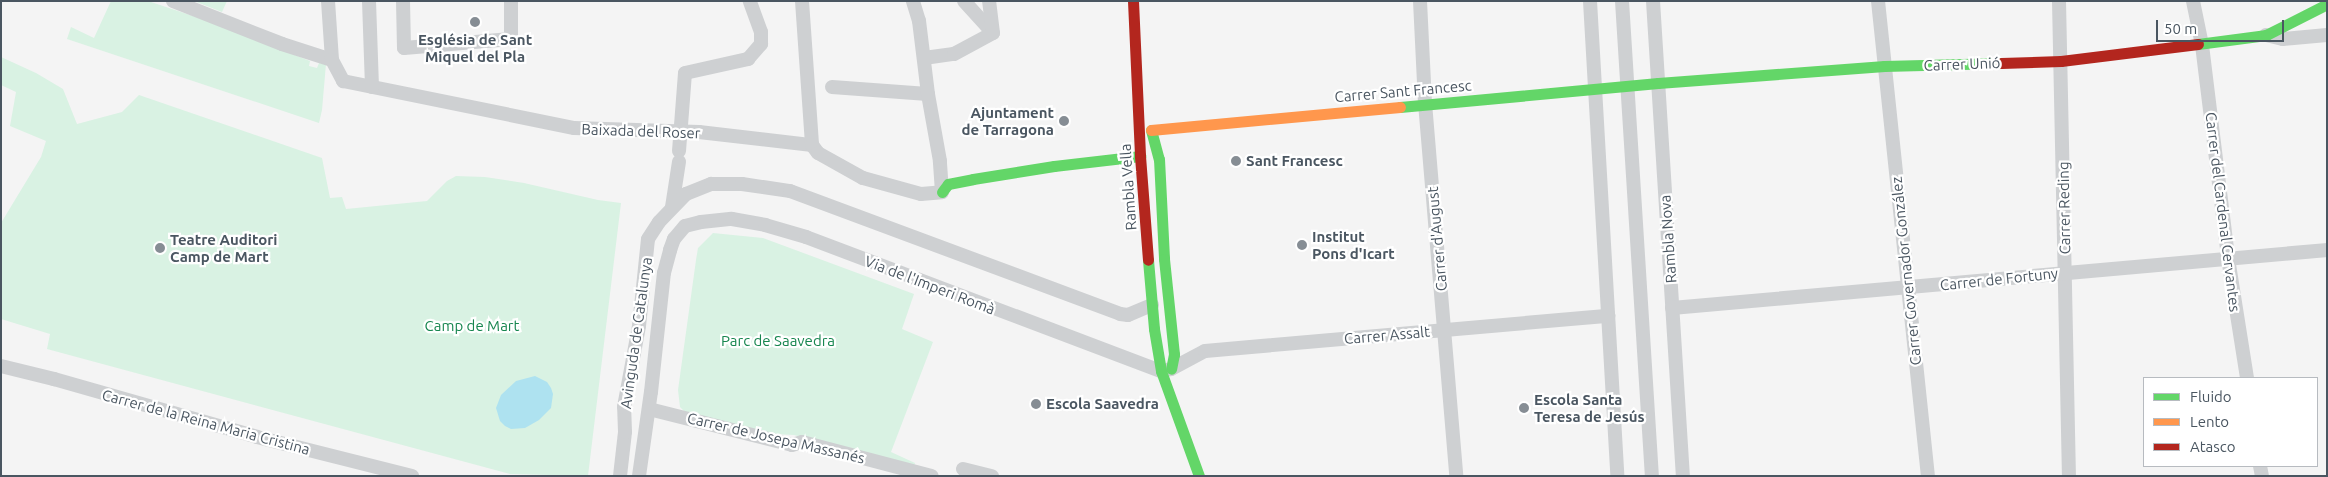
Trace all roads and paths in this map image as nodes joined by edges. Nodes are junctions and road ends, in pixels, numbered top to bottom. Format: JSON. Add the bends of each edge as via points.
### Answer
{"nodes":[{"id":1,"x":172,"y":1,"type":"edge"},
{"id":2,"x":328,"y":1,"type":"edge"},
{"id":3,"x":369,"y":1,"type":"edge"},
{"id":4,"x":403,"y":1,"type":"edge"},
{"id":5,"x":511,"y":1,"type":"edge"},
{"id":6,"x":750,"y":1,"type":"edge"},
{"id":7,"x":802,"y":1,"type":"edge"},
{"id":8,"x":913,"y":1,"type":"edge"},
{"id":9,"x":964,"y":1,"type":"edge"},
{"id":10,"x":989,"y":1,"type":"edge"},
{"id":11,"x":1132,"y":1,"type":"edge"},
{"id":12,"x":1144,"y":1,"type":"edge"},
{"id":13,"x":1420,"y":1,"type":"edge"},
{"id":14,"x":1590,"y":1,"type":"edge"},
{"id":15,"x":1622,"y":1,"type":"edge"},
{"id":16,"x":1653,"y":1,"type":"edge"},
{"id":17,"x":1878,"y":1,"type":"edge"},
{"id":18,"x":2059,"y":1,"type":"edge"},
{"id":19,"x":2193,"y":1,"type":"edge"},
{"id":20,"x":2327,"y":4,"type":"edge"},
{"id":21,"x":993,"y":33,"type":"junction"},
{"id":22,"x":2266,"y":35,"type":"junction"},
{"id":23,"x":2327,"y":35,"type":"edge"},
{"id":24,"x":2202,"y":45,"type":"junction"},
{"id":25,"x":924,"y":58,"type":"junction"},
{"id":26,"x":332,"y":60,"type":"junction"},
{"id":27,"x":2061,"y":61,"type":"junction"},
{"id":28,"x":1884,"y":66,"type":"junction"},
{"id":29,"x":1658,"y":82,"type":"junction"},
{"id":30,"x":1628,"y":85,"type":"junction"},
{"id":31,"x":372,"y":87,"type":"junction"},
{"id":32,"x":832,"y":87,"type":"dead end"},
{"id":33,"x":1595,"y":88,"type":"junction"},
{"id":34,"x":928,"y":94,"type":"junction"},
{"id":35,"x":1150,"y":100,"type":"dead end"},
{"id":36,"x":1425,"y":103,"type":"junction"},
{"id":37,"x":1151,"y":125,"type":"junction"},
{"id":38,"x":680,"y":131,"type":"junction"},
{"id":39,"x":812,"y":145,"type":"junction"},
{"id":40,"x":1140,"y":156,"type":"junction"},
{"id":41,"x":942,"y":192,"type":"junction"},
{"id":42,"x":672,"y":207,"type":"junction"},
{"id":43,"x":685,"y":226,"type":"joint"},
{"id":44,"x":2327,"y":250,"type":"edge"},
{"id":45,"x":2228,"y":258,"type":"junction"},
{"id":46,"x":2065,"y":272,"type":"junction"},
{"id":47,"x":1908,"y":288,"type":"junction"},
{"id":48,"x":1152,"y":305,"type":"junction"},
{"id":49,"x":1672,"y":308,"type":"junction"},
{"id":50,"x":1608,"y":316,"type":"junction"},
{"id":51,"x":1445,"y":330,"type":"junction"},
{"id":52,"x":1,"y":366,"type":"edge"},
{"id":53,"x":1166,"y":370,"type":"junction"},
{"id":54,"x":2246,"y":377,"type":"edge"},
{"id":55,"x":649,"y":409,"type":"junction"},
{"id":56,"x":963,"y":469,"type":"dead end"},
{"id":57,"x":412,"y":476,"type":"edge"},
{"id":58,"x":620,"y":476,"type":"edge"},
{"id":59,"x":639,"y":476,"type":"edge"},
{"id":60,"x":932,"y":476,"type":"edge"},
{"id":61,"x":992,"y":476,"type":"edge"},
{"id":62,"x":1199,"y":476,"type":"edge"},
{"id":63,"x":1207,"y":476,"type":"edge"},
{"id":64,"x":1456,"y":476,"type":"edge"},
{"id":65,"x":1617,"y":476,"type":"edge"},
{"id":66,"x":1652,"y":476,"type":"edge"},
{"id":67,"x":1683,"y":476,"type":"edge"},
{"id":68,"x":1928,"y":476,"type":"edge"},
{"id":69,"x":2069,"y":476,"type":"edge"}],
"edges":[{"from":1,"to":26,"type":"street"},
{"from":2,"to":26,"type":"street"},
{"from":3,"to":31,"type":"street"},
{"from":4,"to":5,"type":"street","via":[[404,48],[511,39]]},
{"from":6,"to":38,"type":"street","via":[[762,32],[761,44],[748,59],[685,73]]},
{"from":7,"to":39,"type":"street"},
{"from":8,"to":25,"type":"street"},
{"from":9,"to":21,"type":"street"},
{"from":10,"to":21,"type":"street"},
{"from":11,"to":40,"type":"street","name":"Rambla Vella"},
{"from":12,"to":35,"type":"street"},
{"from":13,"to":36,"type":"street","name":"Carrer d'August"},
{"from":14,"to":33,"type":"street"},
{"from":15,"to":30,"type":"street","name":"Rambla Nova"},
{"from":16,"to":29,"type":"street","name":"Rambla Nova"},
{"from":17,"to":28,"type":"street","name":"Carrer Governador González"},
{"from":18,"to":27,"type":"street","name":"Carrer Reding"},
{"from":19,"to":24,"type":"street","name":"Carrer del Cardenal Cervantes"},
{"from":20,"to":22,"type":"street","name":"Carrer Unió"},
{"from":21,"to":25,"type":"street","via":[[954,54]]},
{"from":22,"to":23,"type":"street","name":"Carrer Unió","via":[[2284,39]]},
{"from":22,"to":24,"type":"street","name":"Carrer Unió"},
{"from":24,"to":27,"type":"street","name":"Carrer Unió"},
{"from":24,"to":45,"type":"street","name":"Carrer del Cardenal Cervantes"},
{"from":25,"to":34,"type":"street"},
{"from":26,"to":31,"type":"street","name":"Baixada del Roser","via":[[343,81]]},
{"from":27,"to":28,"type":"street","name":"Carrer Unió"},
{"from":27,"to":46,"type":"street","name":"Carrer Reding"},
{"from":28,"to":29,"type":"street","name":"Carrer Unió"},
{"from":28,"to":47,"type":"street","name":"Carrer Governador González"},
{"from":29,"to":30,"type":"street","name":"Carrer Sant Francesc"},
{"from":29,"to":49,"type":"street","name":"Rambla Nova"},
{"from":30,"to":33,"type":"street","name":"Carrer Sant Francesc"},
{"from":30,"to":66,"type":"street","name":"Rambla Nova"},
{"from":31,"to":38,"type":"street","name":"Baixada del Roser","via":[[574,128]]},
{"from":32,"to":34,"type":"street"},
{"from":33,"to":36,"type":"street","name":"Carrer Sant Francesc"},
{"from":33,"to":50,"type":"street"},
{"from":34,"to":41,"type":"street"},
{"from":36,"to":37,"type":"street","name":"Carrer Sant Francesc"},
{"from":36,"to":51,"type":"street","name":"Carrer d'August"},
{"from":37,"to":40,"type":"street"},
{"from":37,"to":53,"type":"street","name":"Rambla Vella"},
{"from":37,"to":53,"type":"street","via":[[1159,158],[1164,259],[1174,354]]},
{"from":38,"to":39,"type":"street","name":"Baixada del Roser"},
{"from":38,"to":42,"type":"street"},
{"from":39,"to":41,"type":"street","via":[[818,153],[863,178],[921,194]]},
{"from":40,"to":41,"type":"street","via":[[973,179],[948,184]]},
{"from":40,"to":48,"type":"street","name":"Rambla Vella"},
{"from":42,"to":48,"type":"street","via":[[686,194],[711,184],[742,184],[790,191],[1128,315]]},
{"from":42,"to":58,"type":"street","name":"Avinguda de Catalunya","via":[[648,239],[639,326],[624,407]]},
{"from":43,"to":53,"type":"street","name":"Via de l'Imperi Romà","via":[[732,219],[806,237]]},
{"from":43,"to":55,"type":"street","name":"Avinguda de Catalunya","via":[[674,239],[664,273]]},
{"from":44,"to":45,"type":"street","name":"Carrer de Fortuny"},
{"from":45,"to":46,"type":"street","name":"Carrer de Fortuny"},
{"from":45,"to":54,"type":"street","name":"Carrer del Cardenal Cervantes"},
{"from":46,"to":47,"type":"street","name":"Carrer de Fortuny"},
{"from":46,"to":69,"type":"street","name":"Carrer Reding"},
{"from":47,"to":49,"type":"street","name":"Carrer de Fortuny"},
{"from":47,"to":68,"type":"street","name":"Carrer Governador González"},
{"from":48,"to":53,"type":"street","name":"Rambla Vella"},
{"from":49,"to":67,"type":"street","name":"Rambla Nova"},
{"from":50,"to":51,"type":"street","name":"Carrer Assalt"},
{"from":50,"to":65,"type":"street"},
{"from":51,"to":53,"type":"street","name":"Carrer Assalt","via":[[1205,351]]},
{"from":51,"to":64,"type":"street","name":"Carrer d'August"},
{"from":52,"to":57,"type":"street","name":"Carrer de la Reina Maria Cristina"},
{"from":53,"to":62,"type":"street"},
{"from":53,"to":63,"type":"street"},
{"from":55,"to":59,"type":"street","name":"Avinguda de Catalunya"},
{"from":55,"to":60,"type":"street","name":"Carrer de Josepa Massanés","via":[[792,445],[802,442]]},
{"from":56,"to":61,"type":"street"}]}
